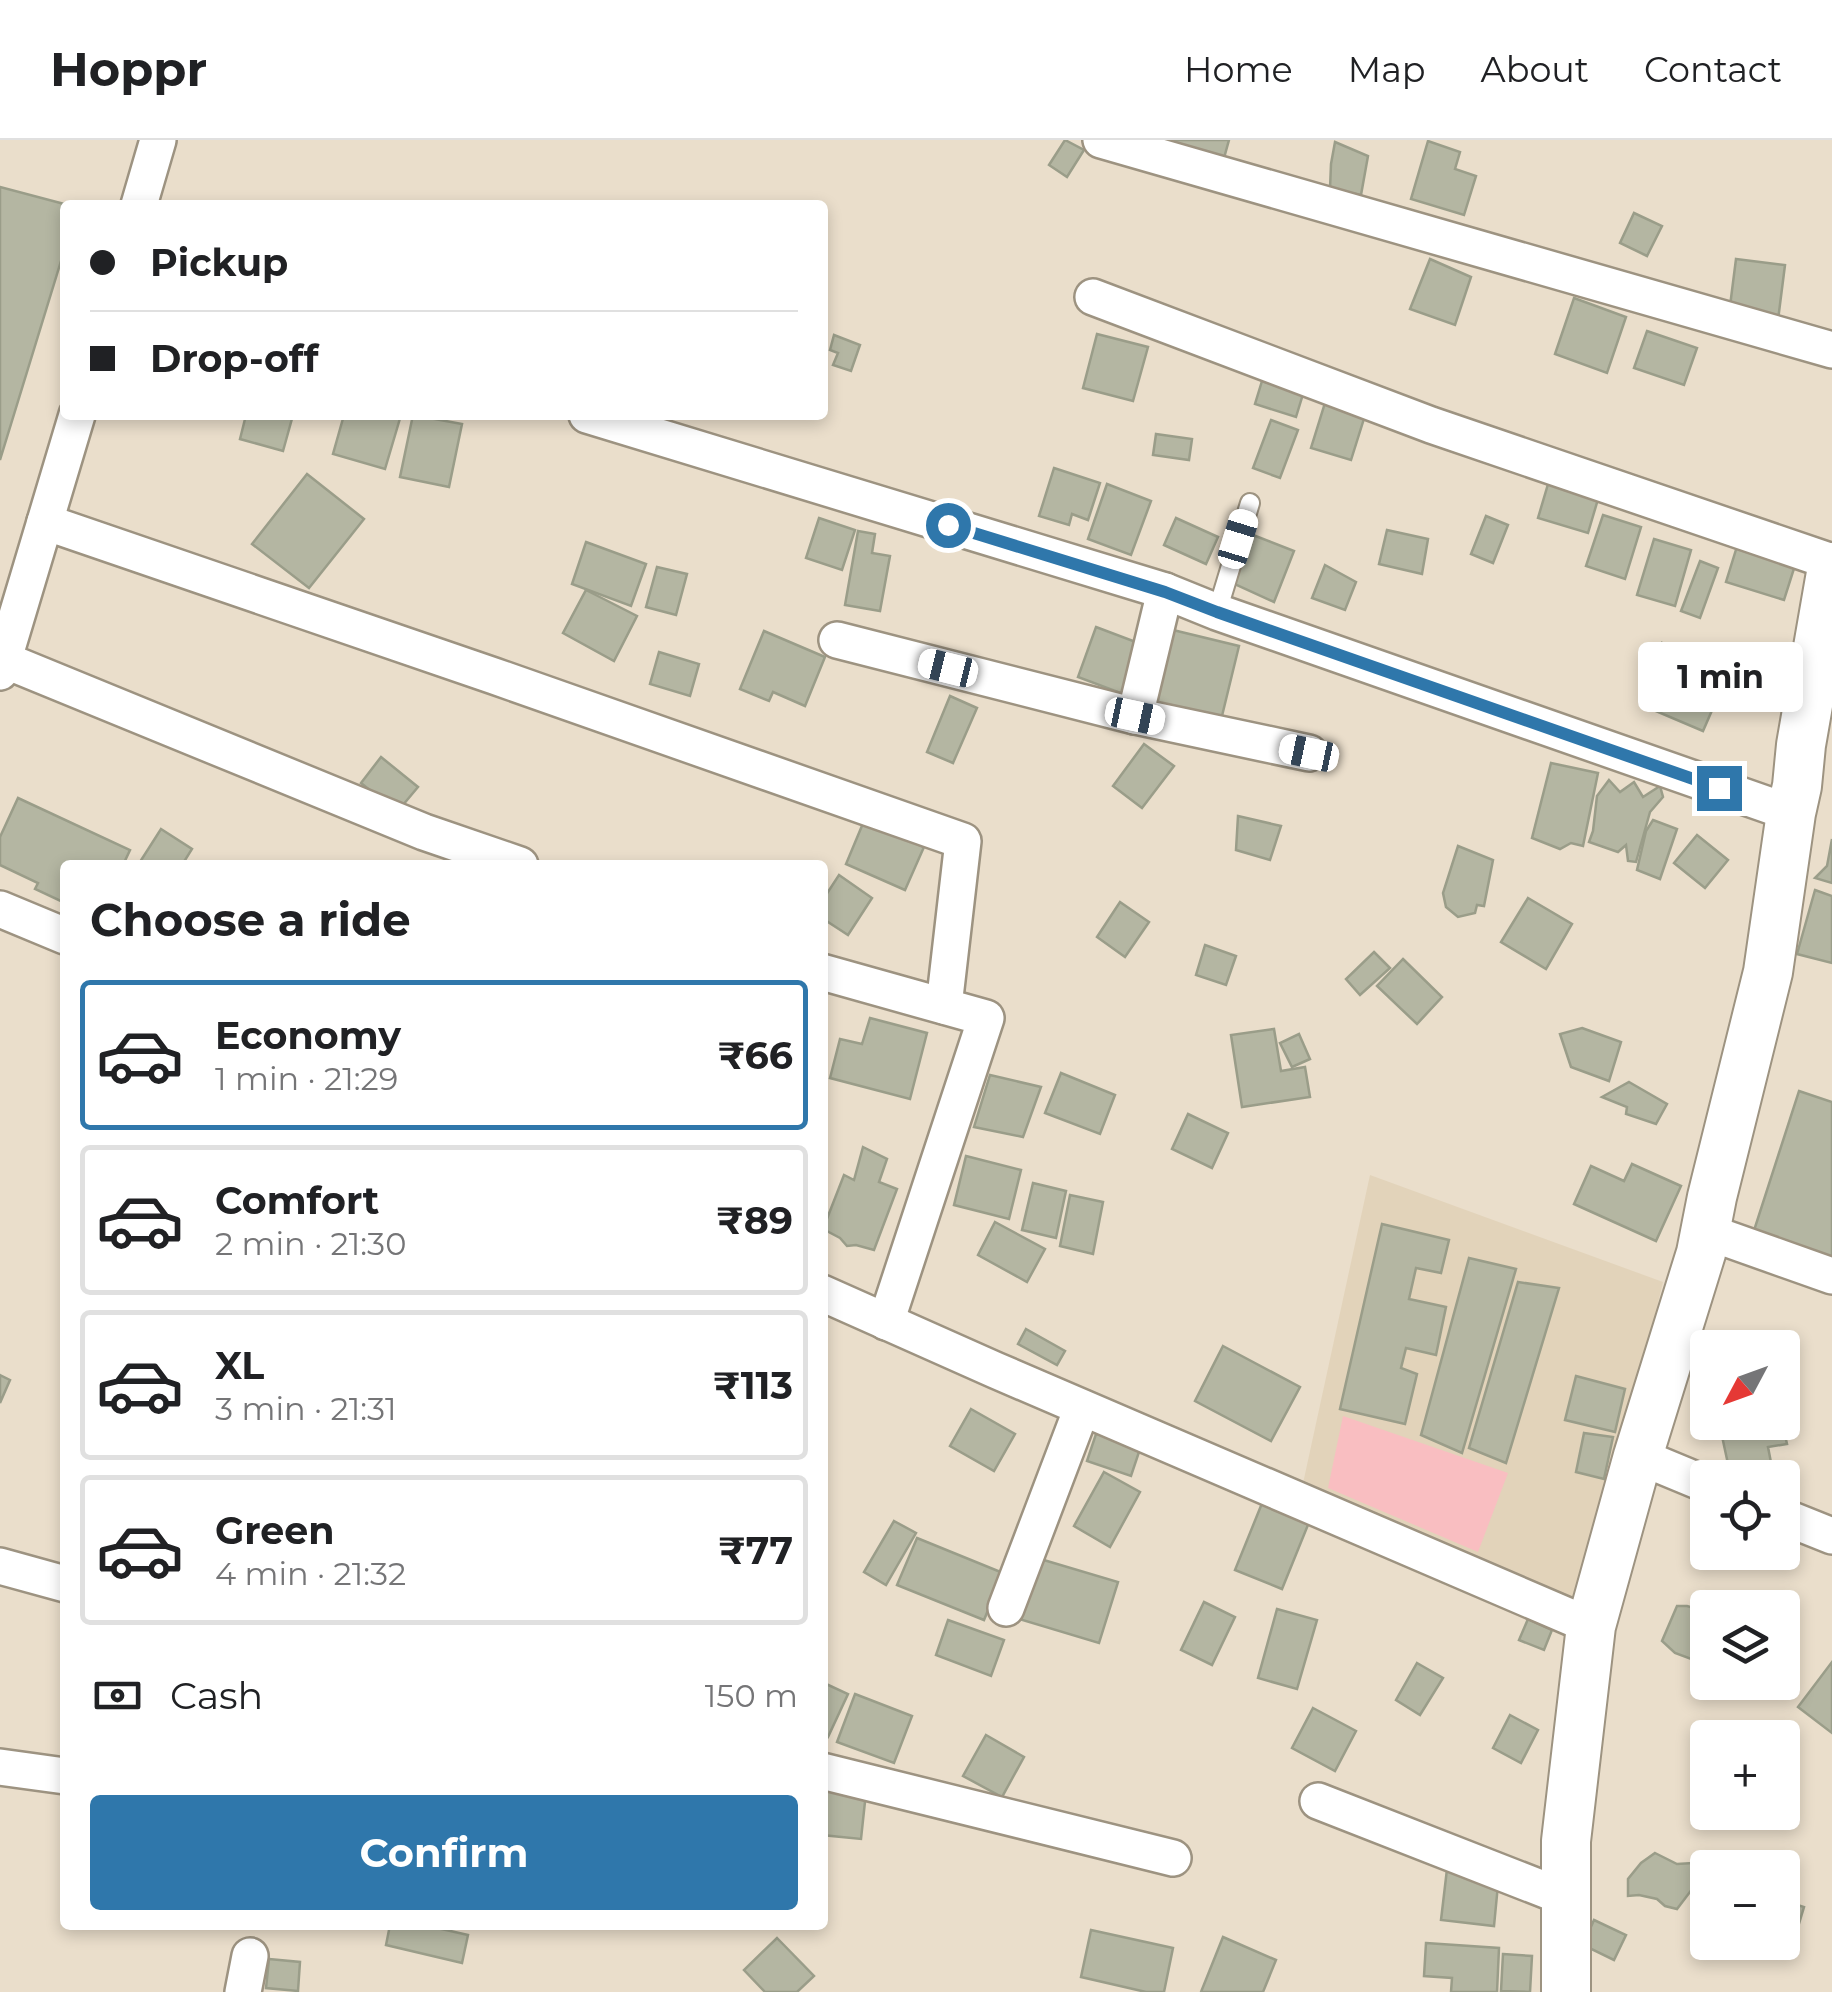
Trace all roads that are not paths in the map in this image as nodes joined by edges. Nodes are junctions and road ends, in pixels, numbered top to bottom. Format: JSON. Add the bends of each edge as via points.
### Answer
{"nodes":[{"id":1,"x":158,"y":140,"type":"edge"},
{"id":2,"x":1101,"y":140,"type":"edge"},
{"id":3,"x":140,"y":200,"type":"edge"},
{"id":4,"x":1092,"y":297,"type":"dead end"},
{"id":5,"x":1832,"y":350,"type":"edge"},
{"id":6,"x":76,"y":420,"type":"edge"},
{"id":7,"x":602,"y":420,"type":"edge"},
{"id":8,"x":1250,"y":503,"type":"dead end"},
{"id":9,"x":45,"y":522,"type":"junction"},
{"id":10,"x":1832,"y":564,"type":"edge"},
{"id":11,"x":1165,"y":592,"type":"junction"},
{"id":12,"x":1217,"y":612,"type":"junction"},
{"id":13,"x":836,"y":640,"type":"dead end"},
{"id":14,"x":2,"y":666,"type":"edge"},
{"id":15,"x":1135,"y":716,"type":"junction"},
{"id":16,"x":1309,"y":753,"type":"dead end"},
{"id":17,"x":1791,"y":814,"type":"junction"},
{"id":18,"x":505,"y":860,"type":"edge"},
{"id":19,"x":0,"y":909,"type":"edge"},
{"id":20,"x":60,"y":934,"type":"edge"},
{"id":21,"x":828,"y":974,"type":"edge"},
{"id":22,"x":944,"y":1006,"type":"junction"},
{"id":23,"x":1705,"y":1232,"type":"junction"},
{"id":24,"x":1832,"y":1276,"type":"edge"},
{"id":25,"x":828,"y":1297,"type":"edge"},
{"id":26,"x":886,"y":1322,"type":"junction"},
{"id":27,"x":1082,"y":1408,"type":"junction"},
{"id":28,"x":1638,"y":1456,"type":"junction"},
{"id":29,"x":1690,"y":1478,"type":"edge"},
{"id":30,"x":1800,"y":1523,"type":"edge"},
{"id":31,"x":1832,"y":1536,"type":"edge"},
{"id":32,"x":0,"y":1566,"type":"edge"},
{"id":33,"x":60,"y":1583,"type":"edge"},
{"id":34,"x":1006,"y":1608,"type":"dead end"},
{"id":35,"x":1591,"y":1626,"type":"junction"},
{"id":36,"x":0,"y":1767,"type":"edge"},
{"id":37,"x":828,"y":1772,"type":"edge"},
{"id":38,"x":60,"y":1775,"type":"edge"},
{"id":39,"x":1318,"y":1801,"type":"dead end"},
{"id":40,"x":1174,"y":1858,"type":"dead end"},
{"id":41,"x":1566,"y":1898,"type":"junction"},
{"id":42,"x":250,"y":1956,"type":"dead end"},
{"id":43,"x":243,"y":1992,"type":"edge"},
{"id":44,"x":1566,"y":1992,"type":"edge"}],
"edges":[{"from":1,"to":3,"type":"street"},
{"from":2,"to":5,"type":"street"},
{"from":4,"to":10,"type":"street","via":[[1431,425]]},
{"from":6,"to":9,"type":"street"},
{"from":7,"to":11,"type":"street"},
{"from":8,"to":12,"type":"lane"},
{"from":9,"to":14,"type":"street"},
{"from":9,"to":22,"type":"street","via":[[963,841]]},
{"from":10,"to":17,"type":"main road"},
{"from":11,"to":12,"type":"street"},
{"from":11,"to":15,"type":"street"},
{"from":12,"to":17,"type":"street"},
{"from":13,"to":15,"type":"street"},
{"from":14,"to":18,"type":"street"},
{"from":15,"to":16,"type":"street"},
{"from":17,"to":23,"type":"main road","via":[[1768,972]]},
{"from":19,"to":20,"type":"street"},
{"from":21,"to":22,"type":"street"},
{"from":22,"to":26,"type":"street","via":[[986,1018]]},
{"from":23,"to":24,"type":"street"},
{"from":23,"to":28,"type":"main road"},
{"from":25,"to":26,"type":"street"},
{"from":26,"to":27,"type":"street"},
{"from":27,"to":34,"type":"street"},
{"from":27,"to":35,"type":"street"},
{"from":28,"to":29,"type":"street"},
{"from":28,"to":35,"type":"main road"},
{"from":30,"to":31,"type":"street"},
{"from":32,"to":33,"type":"street"},
{"from":35,"to":41,"type":"main road","via":[[1566,1842]]},
{"from":36,"to":38,"type":"street"},
{"from":37,"to":40,"type":"street"},
{"from":39,"to":41,"type":"street"},
{"from":41,"to":44,"type":"main road"},
{"from":42,"to":43,"type":"street"}]}
